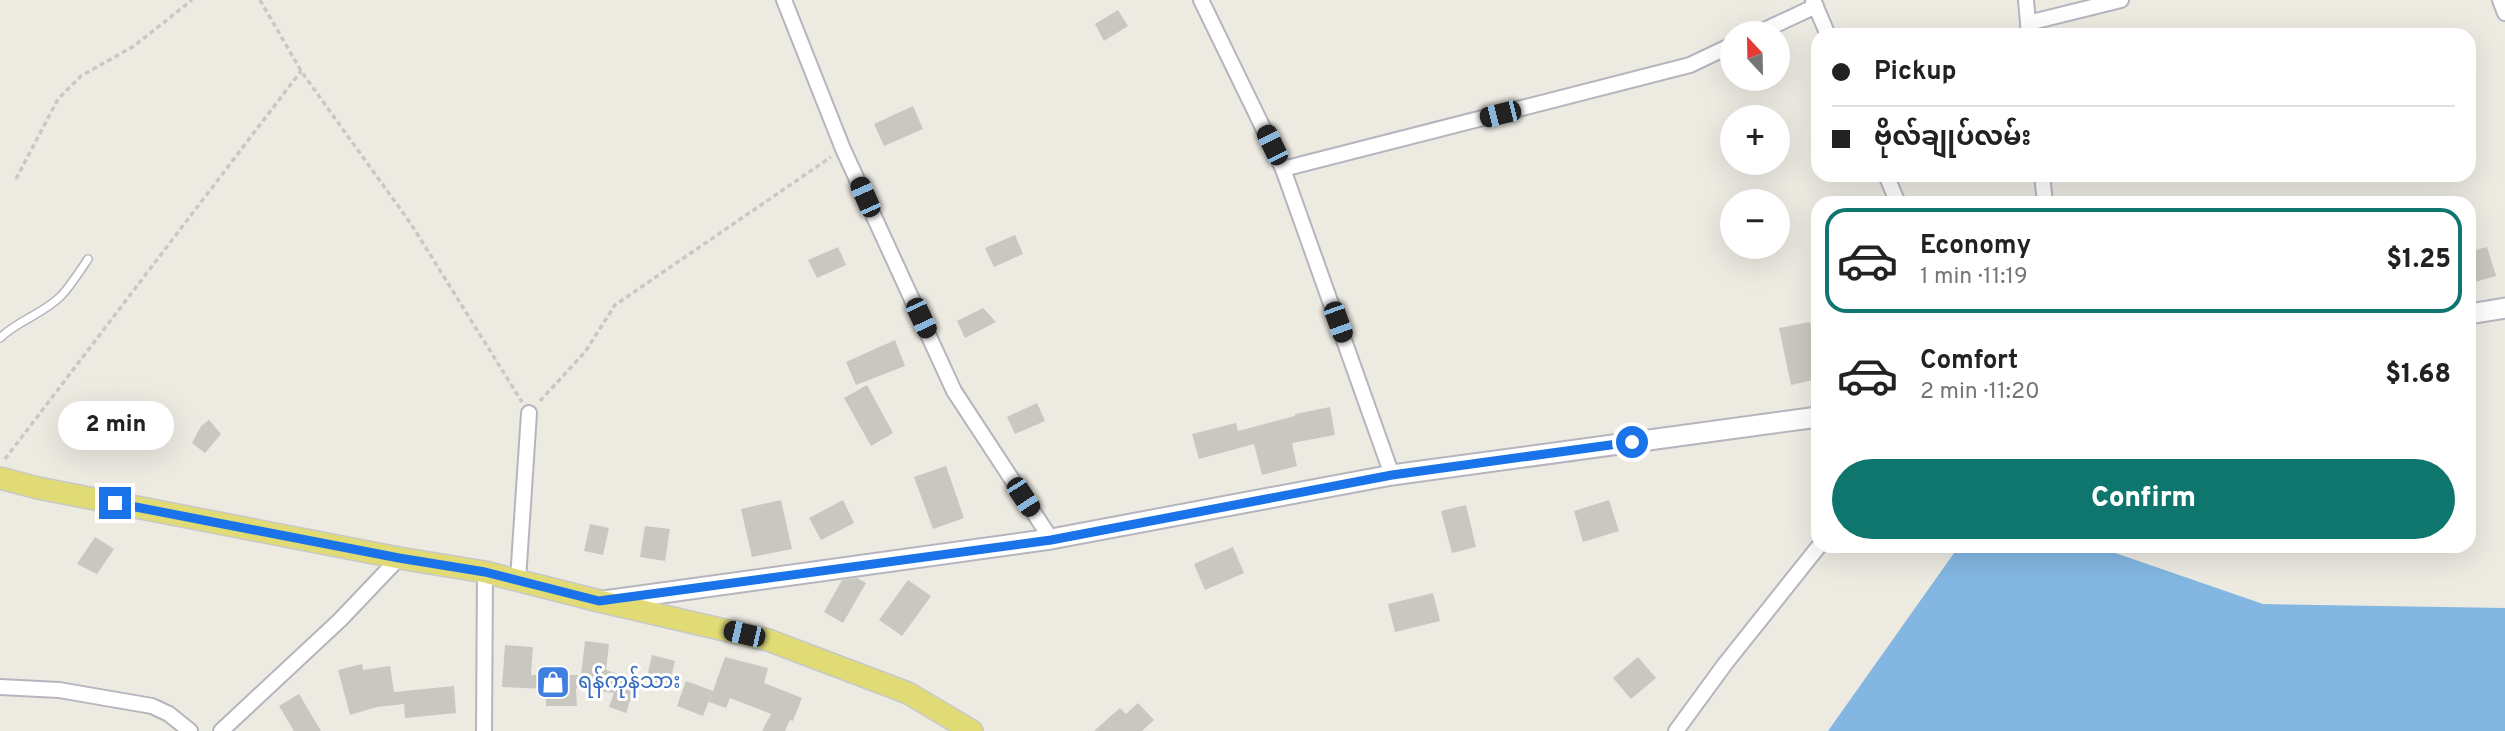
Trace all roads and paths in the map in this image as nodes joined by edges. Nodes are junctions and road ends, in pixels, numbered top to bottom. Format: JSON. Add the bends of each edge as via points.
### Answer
{"nodes":[{"id":1,"x":192,"y":0,"type":"edge"},
{"id":2,"x":260,"y":0,"type":"edge"},
{"id":3,"x":784,"y":0,"type":"edge"},
{"id":4,"x":1201,"y":0,"type":"edge"},
{"id":5,"x":2026,"y":0,"type":"edge"},
{"id":6,"x":2121,"y":0,"type":"edge"},
{"id":7,"x":2500,"y":0,"type":"edge"},
{"id":8,"x":1814,"y":3,"type":"edge"},
{"id":9,"x":2505,"y":13,"type":"edge"},
{"id":10,"x":1780,"y":21,"type":"edge"},
{"id":11,"x":1825,"y":28,"type":"edge"},
{"id":12,"x":2029,"y":28,"type":"edge"},
{"id":13,"x":2032,"y":28,"type":"edge"},
{"id":14,"x":1720,"y":51,"type":"edge"},
{"id":15,"x":301,"y":71,"type":"junction"},
{"id":16,"x":843,"y":149,"type":"junction"},
{"id":17,"x":1283,"y":169,"type":"junction"},
{"id":18,"x":16,"y":179,"type":"dead end"},
{"id":19,"x":88,"y":259,"type":"dead end"},
{"id":20,"x":2505,"y":308,"type":"edge"},
{"id":21,"x":2476,"y":313,"type":"edge"},
{"id":22,"x":0,"y":338,"type":"edge"},
{"id":23,"x":529,"y":413,"type":"junction"},
{"id":24,"x":1811,"y":418,"type":"edge"},
{"id":25,"x":0,"y":466,"type":"edge"},
{"id":26,"x":1392,"y":475,"type":"junction"},
{"id":27,"x":0,"y":478,"type":"edge"},
{"id":28,"x":1051,"y":540,"type":"junction"},
{"id":29,"x":1813,"y":553,"type":"edge"},
{"id":30,"x":399,"y":558,"type":"junction"},
{"id":31,"x":485,"y":572,"type":"junction"},
{"id":32,"x":517,"y":580,"type":"junction"},
{"id":33,"x":599,"y":601,"type":"junction"},
{"id":34,"x":0,"y":687,"type":"edge"},
{"id":35,"x":190,"y":731,"type":"edge"},
{"id":36,"x":221,"y":731,"type":"edge"},
{"id":37,"x":484,"y":731,"type":"edge"},
{"id":38,"x":972,"y":731,"type":"edge"},
{"id":39,"x":1676,"y":731,"type":"edge"}],
"edges":[{"from":1,"to":18,"type":"path","via":[[134,46],[81,76],[58,99]]},
{"from":2,"to":15,"type":"path"},
{"from":3,"to":16,"type":"street"},
{"from":4,"to":17,"type":"street"},
{"from":5,"to":12,"type":"street"},
{"from":6,"to":13,"type":"street"},
{"from":7,"to":9,"type":"street"},
{"from":8,"to":10,"type":"street"},
{"from":8,"to":11,"type":"street"},
{"from":14,"to":17,"type":"street","via":[[1690,65]]},
{"from":15,"to":23,"type":"path","via":[[411,224]]},
{"from":15,"to":25,"type":"path"},
{"from":16,"to":23,"type":"path","via":[[615,305],[585,352]]},
{"from":16,"to":28,"type":"street","via":[[954,391]]},
{"from":17,"to":26,"type":"street"},
{"from":19,"to":22,"type":"lane","via":[[61,296]]},
{"from":20,"to":21,"type":"street"},
{"from":23,"to":32,"type":"street"},
{"from":24,"to":26,"type":"street"},
{"from":26,"to":28,"type":"street"},
{"from":27,"to":30,"type":"main road"},
{"from":28,"to":33,"type":"street"},
{"from":29,"to":39,"type":"street"},
{"from":30,"to":31,"type":"main road"},
{"from":30,"to":36,"type":"street"},
{"from":31,"to":32,"type":"main road"},
{"from":31,"to":37,"type":"street"},
{"from":32,"to":33,"type":"main road"},
{"from":33,"to":38,"type":"main road","via":[[768,640],[908,693]]},
{"from":34,"to":35,"type":"street","via":[[70,692],[152,706]]}]}
